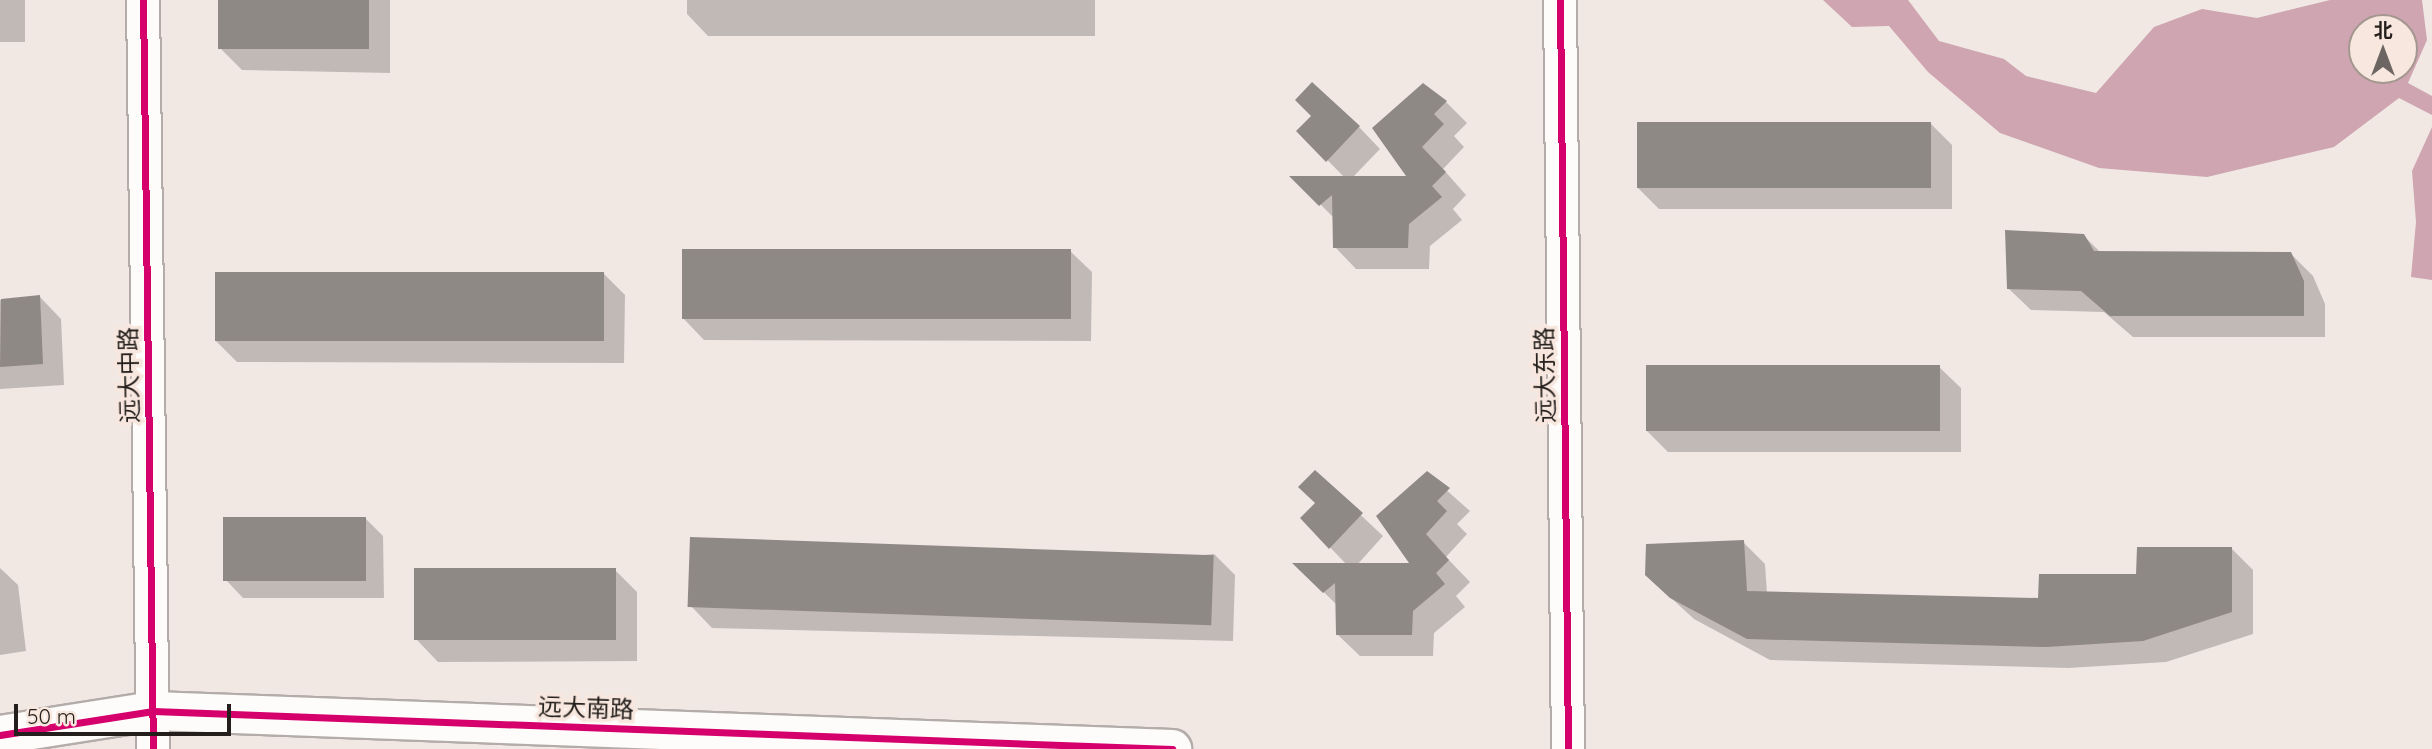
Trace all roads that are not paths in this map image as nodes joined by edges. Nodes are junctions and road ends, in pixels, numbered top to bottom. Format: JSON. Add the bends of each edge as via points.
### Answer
{"nodes":[{"id":1,"x":143,"y":0,"type":"edge"},
{"id":2,"x":1560,"y":0,"type":"edge"},
{"id":3,"x":153,"y":711,"type":"junction"},
{"id":4,"x":0,"y":735,"type":"edge"},
{"id":5,"x":153,"y":749,"type":"edge"},
{"id":6,"x":1171,"y":749,"type":"edge"},
{"id":7,"x":1568,"y":749,"type":"edge"}],
"edges":[{"from":1,"to":3,"type":"street","name":"远大中路"},
{"from":2,"to":7,"type":"street","name":"远大东路"},
{"from":3,"to":4,"type":"street","name":"远大南路"},
{"from":3,"to":5,"type":"street","name":"远大中路"},
{"from":3,"to":6,"type":"street","name":"远大南路"}]}
